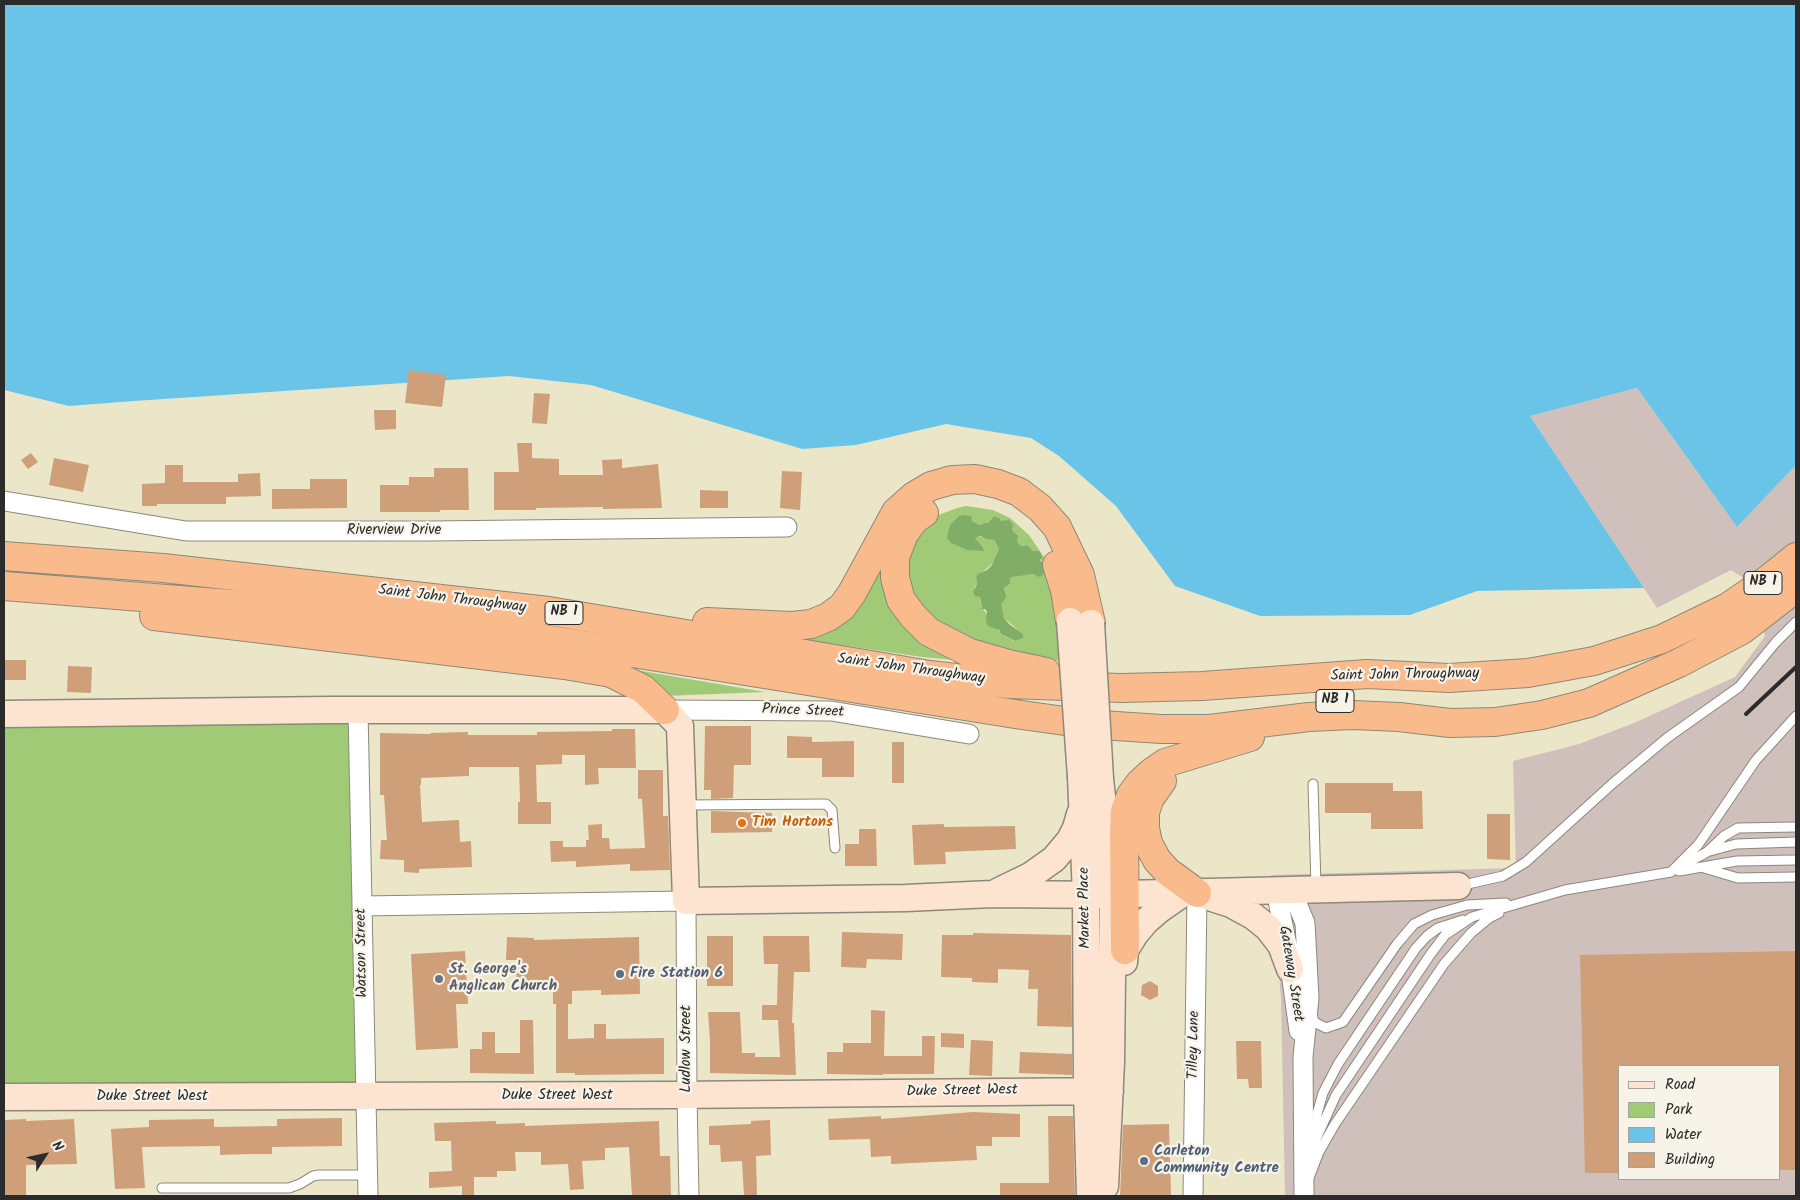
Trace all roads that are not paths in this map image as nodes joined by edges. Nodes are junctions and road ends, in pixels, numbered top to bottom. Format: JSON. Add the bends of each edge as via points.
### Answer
{"nodes":[{"id":1,"x":4,"y":501,"type":"edge"},
{"id":2,"x":787,"y":527,"type":"dead end"},
{"id":3,"x":4,"y":556,"type":"edge"},
{"id":4,"x":1796,"y":557,"type":"edge"},
{"id":5,"x":4,"y":586,"type":"edge"},
{"id":6,"x":1796,"y":588,"type":"edge"},
{"id":7,"x":4,"y":597,"type":"edge"},
{"id":8,"x":549,"y":611,"type":"junction"},
{"id":9,"x":1735,"y":618,"type":"junction"},
{"id":10,"x":1081,"y":622,"type":"junction"},
{"id":11,"x":1796,"y":622,"type":"edge"},
{"id":12,"x":1652,"y":676,"type":"junction"},
{"id":13,"x":1121,"y":688,"type":"junction"},
{"id":14,"x":358,"y":710,"type":"junction"},
{"id":15,"x":665,"y":710,"type":"junction"},
{"id":16,"x":4,"y":714,"type":"edge"},
{"id":17,"x":1015,"y":714,"type":"junction"},
{"id":18,"x":1796,"y":716,"type":"edge"},
{"id":19,"x":1450,"y":724,"type":"junction"},
{"id":20,"x":969,"y":734,"type":"dead end"},
{"id":21,"x":1191,"y":755,"type":"junction"},
{"id":22,"x":1090,"y":778,"type":"junction"},
{"id":23,"x":1313,"y":784,"type":"dead end"},
{"id":24,"x":684,"y":805,"type":"junction"},
{"id":25,"x":1082,"y":806,"type":"junction"},
{"id":26,"x":1796,"y":827,"type":"edge"},
{"id":27,"x":1796,"y":842,"type":"edge"},
{"id":28,"x":835,"y":848,"type":"dead end"},
{"id":29,"x":1707,"y":852,"type":"junction"},
{"id":30,"x":1796,"y":860,"type":"edge"},
{"id":31,"x":1701,"y":867,"type":"junction"},
{"id":32,"x":1671,"y":872,"type":"junction"},
{"id":33,"x":1796,"y":877,"type":"edge"},
{"id":34,"x":1458,"y":886,"type":"joint"},
{"id":35,"x":1295,"y":890,"type":"junction"},
{"id":36,"x":1190,"y":893,"type":"junction"},
{"id":37,"x":992,"y":894,"type":"junction"},
{"id":38,"x":1119,"y":894,"type":"junction"},
{"id":39,"x":1086,"y":895,"type":"junction"},
{"id":40,"x":686,"y":901,"type":"junction"},
{"id":41,"x":1522,"y":902,"type":"junction"},
{"id":42,"x":362,"y":906,"type":"junction"},
{"id":43,"x":1472,"y":917,"type":"junction"},
{"id":44,"x":1125,"y":950,"type":"junction"},
{"id":45,"x":1290,"y":969,"type":"junction"},
{"id":46,"x":1309,"y":998,"type":"junction"},
{"id":47,"x":1303,"y":1057,"type":"junction"},
{"id":48,"x":1111,"y":1062,"type":"junction"},
{"id":49,"x":1098,"y":1091,"type":"junction"},
{"id":50,"x":687,"y":1095,"type":"junction"},
{"id":51,"x":366,"y":1096,"type":"junction"},
{"id":52,"x":4,"y":1097,"type":"edge"},
{"id":53,"x":1316,"y":1139,"type":"junction"},
{"id":54,"x":368,"y":1175,"type":"junction"},
{"id":55,"x":162,"y":1188,"type":"dead end"},
{"id":56,"x":1304,"y":1194,"type":"edge"},
{"id":57,"x":368,"y":1196,"type":"edge"},
{"id":58,"x":689,"y":1196,"type":"edge"},
{"id":59,"x":1090,"y":1196,"type":"edge"},
{"id":60,"x":1104,"y":1196,"type":"edge"},
{"id":61,"x":1193,"y":1196,"type":"edge"}],
"edges":[{"from":1,"to":2,"type":"street","name":"Riverview Drive","via":[[186,531],[431,532]]},
{"from":3,"to":8,"type":"highway","name":"Saint John Throughway","number":"NB 1","via":[[163,568]]},
{"from":4,"to":9,"type":"highway","name":"Saint John Throughway","number":"NB 1","via":[[1770,578]]},
{"from":5,"to":17,"type":"highway","name":"Saint John Throughway","number":"NB 1","via":[[276,608],[488,630]]},
{"from":6,"to":9,"type":"highway","name":"Saint John Throughway","number":"NB 1"},
{"from":7,"to":15,"type":"highway","via":[[589,669],[611,673],[636,685]]},
{"from":8,"to":10,"type":"highway","via":[[767,626],[811,624],[842,607],[864,575],[896,512],[914,496],[945,482],[975,479],[1019,492],[1057,527],[1080,575]]},
{"from":8,"to":13,"type":"highway","name":"Saint John Throughway","number":"NB 1","via":[[930,675],[1009,684]]},
{"from":9,"to":12,"type":"highway","name":"Saint John Throughway","number":"NB 1"},
{"from":9,"to":13,"type":"highway","name":"Saint John Throughway","number":"NB 1","via":[[1594,661],[1528,673],[1449,678],[1367,674],[1202,686]]},
{"from":10,"to":13,"type":"highway","via":[[1039,532],[1007,506],[970,496],[949,499],[915,519],[904,534],[895,557],[895,578],[901,600],[929,632],[970,653]]},
{"from":10,"to":22,"type":"street","name":"Market Place","bridge":true},
{"from":11,"to":34,"type":"lane","via":[[1739,687],[1667,738],[1526,862],[1503,876]]},
{"from":12,"to":17,"type":"highway","name":"Saint John Throughway","number":"NB 1","via":[[1550,701],[1507,706],[1352,701],[1165,716]]},
{"from":12,"to":19,"type":"highway","name":"Saint John Throughway","number":"NB 1","via":[[1589,703],[1495,722]]},
{"from":14,"to":15,"type":"street"},
{"from":14,"to":16,"type":"street"},
{"from":14,"to":42,"type":"street","name":"Watson Street"},
{"from":15,"to":20,"type":"street","name":"Prince Street","via":[[831,710]]},
{"from":15,"to":24,"type":"street","via":[[680,726]]},
{"from":17,"to":19,"type":"highway","name":"Saint John Throughway","number":"NB 1","via":[[1086,724],[1160,729],[1209,729],[1353,715]]},
{"from":18,"to":32,"type":"lane","via":[[1756,760],[1698,845]]},
{"from":19,"to":21,"type":"highway","via":[[1335,724],[1294,728]]},
{"from":21,"to":36,"type":"highway","via":[[1171,771],[1150,798],[1144,828],[1158,860]]},
{"from":21,"to":38,"type":"highway","via":[[1164,764],[1152,772],[1131,795],[1125,811]]},
{"from":22,"to":25,"type":"street","name":"Market Place"},
{"from":22,"to":38,"type":"street","name":"Market Place"},
{"from":23,"to":35,"type":"lane"},
{"from":24,"to":28,"type":"lane","via":[[826,804],[832,810]]},
{"from":24,"to":40,"type":"street"},
{"from":25,"to":37,"type":"street","via":[[1073,834],[1054,859],[1030,876]]},
{"from":25,"to":39,"type":"street","name":"Market Place"},
{"from":26,"to":29,"type":"lane","via":[[1738,828]]},
{"from":27,"to":29,"type":"lane","via":[[1736,844]]},
{"from":29,"to":32,"type":"lane"},
{"from":30,"to":31,"type":"lane"},
{"from":31,"to":32,"type":"lane"},
{"from":31,"to":33,"type":"lane","via":[[1738,878]]},
{"from":32,"to":41,"type":"lane","via":[[1573,888]]},
{"from":34,"to":35,"type":"street"},
{"from":35,"to":36,"type":"street"},
{"from":35,"to":45,"type":"street","name":"Gateway Street"},
{"from":35,"to":46,"type":"street","name":"Gateway Street","via":[[1305,924]]},
{"from":36,"to":38,"type":"street"},
{"from":36,"to":44,"type":"street","via":[[1160,908],[1135,934]]},
{"from":36,"to":45,"type":"street","via":[[1231,904],[1253,916],[1268,928],[1281,946]]},
{"from":36,"to":61,"type":"street","name":"Tilley Lane"},
{"from":37,"to":39,"type":"street"},
{"from":37,"to":40,"type":"street"},
{"from":38,"to":39,"type":"street"},
{"from":38,"to":44,"type":"highway"},
{"from":38,"to":48,"type":"street","name":"Market Place"},
{"from":39,"to":49,"type":"street","name":"Market Place"},
{"from":40,"to":42,"type":"street"},
{"from":40,"to":50,"type":"street","name":"Ludlow Street"},
{"from":41,"to":43,"type":"lane"},
{"from":41,"to":46,"type":"lane","via":[[1467,905],[1414,924],[1343,1022],[1326,1028],[1314,1022]]},
{"from":41,"to":56,"type":"lane","via":[[1489,918],[1444,964],[1335,1124],[1319,1152]]},
{"from":42,"to":51,"type":"street","name":"Watson Street"},
{"from":43,"to":53,"type":"lane","via":[[1445,935],[1430,955],[1336,1095]]},
{"from":43,"to":53,"type":"lane","via":[[1438,928],[1416,948],[1338,1064],[1323,1093]]},
{"from":44,"to":48,"type":"street"},
{"from":45,"to":47,"type":"street","name":"Gateway Street"},
{"from":46,"to":47,"type":"street","name":"Gateway Street"},
{"from":47,"to":56,"type":"street","name":"Gateway Street"},
{"from":48,"to":49,"type":"street","name":"Market Place"},
{"from":49,"to":50,"type":"street","name":"Duke Street West"},
{"from":49,"to":59,"type":"street","name":"Market Place"},
{"from":49,"to":60,"type":"street","name":"Market Place"},
{"from":50,"to":51,"type":"street","name":"Duke Street West"},
{"from":50,"to":58,"type":"street","name":"Ludlow Street"},
{"from":51,"to":52,"type":"street","name":"Duke Street West"},
{"from":51,"to":54,"type":"street","name":"Watson Street"},
{"from":53,"to":56,"type":"lane"},
{"from":54,"to":55,"type":"lane","via":[[319,1174],[289,1188]]},
{"from":54,"to":57,"type":"street","name":"Watson Street"}]}
